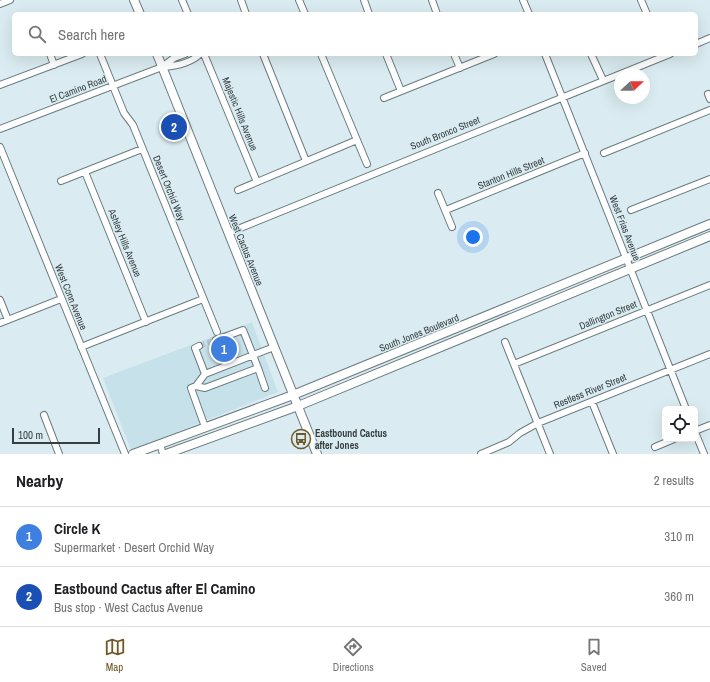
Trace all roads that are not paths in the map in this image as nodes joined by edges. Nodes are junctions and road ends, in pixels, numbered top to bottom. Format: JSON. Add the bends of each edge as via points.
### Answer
{"nodes":[{"id":1,"x":10,"y":0,"type":"edge"},
{"id":2,"x":134,"y":0,"type":"edge"},
{"id":3,"x":182,"y":0,"type":"edge"},
{"id":4,"x":241,"y":0,"type":"edge"},
{"id":5,"x":299,"y":0,"type":"edge"},
{"id":6,"x":364,"y":0,"type":"edge"},
{"id":7,"x":432,"y":0,"type":"edge"},
{"id":8,"x":523,"y":0,"type":"edge"},
{"id":9,"x":641,"y":0,"type":"edge"},
{"id":10,"x":0,"y":4,"type":"edge"},
{"id":11,"x":139,"y":12,"type":"edge"},
{"id":12,"x":187,"y":12,"type":"edge"},
{"id":13,"x":245,"y":12,"type":"edge"},
{"id":14,"x":304,"y":12,"type":"edge"},
{"id":15,"x":368,"y":12,"type":"edge"},
{"id":16,"x":436,"y":12,"type":"edge"},
{"id":17,"x":528,"y":12,"type":"edge"},
{"id":18,"x":646,"y":12,"type":"edge"},
{"id":19,"x":710,"y":38,"type":"edge"},
{"id":20,"x":698,"y":43,"type":"edge"},
{"id":21,"x":51,"y":56,"type":"edge"},
{"id":22,"x":77,"y":56,"type":"edge"},
{"id":23,"x":101,"y":56,"type":"edge"},
{"id":24,"x":157,"y":56,"type":"edge"},
{"id":25,"x":180,"y":56,"type":"edge"},
{"id":26,"x":187,"y":56,"type":"edge"},
{"id":27,"x":197,"y":56,"type":"edge"},
{"id":28,"x":205,"y":56,"type":"edge"},
{"id":29,"x":264,"y":56,"type":"edge"},
{"id":30,"x":322,"y":56,"type":"edge"},
{"id":31,"x":387,"y":56,"type":"edge"},
{"id":32,"x":455,"y":56,"type":"edge"},
{"id":33,"x":489,"y":56,"type":"edge"},
{"id":34,"x":546,"y":56,"type":"edge"},
{"id":35,"x":592,"y":56,"type":"edge"},
{"id":36,"x":663,"y":56,"type":"edge"},
{"id":37,"x":189,"y":61,"type":"junction"},
{"id":38,"x":54,"y":65,"type":"junction"},
{"id":39,"x":162,"y":67,"type":"junction"},
{"id":40,"x":460,"y":68,"type":"junction"},
{"id":41,"x":602,"y":80,"type":"junction"},
{"id":42,"x":0,"y":85,"type":"edge"},
{"id":43,"x":113,"y":87,"type":"junction"},
{"id":44,"x":401,"y":91,"type":"junction"},
{"id":45,"x":562,"y":97,"type":"junction"},
{"id":46,"x":384,"y":98,"type":"dead end"},
{"id":47,"x":710,"y":110,"type":"edge"},
{"id":48,"x":0,"y":130,"type":"edge"},
{"id":49,"x":357,"y":140,"type":"junction"},
{"id":50,"x":0,"y":147,"type":"edge"},
{"id":51,"x":142,"y":149,"type":"junction"},
{"id":52,"x":585,"y":153,"type":"junction"},
{"id":53,"x":604,"y":153,"type":"dead end"},
{"id":54,"x":306,"y":161,"type":"junction"},
{"id":55,"x":367,"y":164,"type":"dead end"},
{"id":56,"x":85,"y":172,"type":"junction"},
{"id":57,"x":710,"y":179,"type":"edge"},
{"id":58,"x":61,"y":181,"type":"dead end"},
{"id":59,"x":257,"y":182,"type":"junction"},
{"id":60,"x":238,"y":190,"type":"dead end"},
{"id":61,"x":438,"y":193,"type":"dead end"},
{"id":62,"x":446,"y":210,"type":"junction"},
{"id":63,"x":631,"y":210,"type":"dead end"},
{"id":64,"x":710,"y":224,"type":"edge"},
{"id":65,"x":452,"y":227,"type":"dead end"},
{"id":66,"x":228,"y":233,"type":"junction"},
{"id":67,"x":710,"y":236,"type":"edge"},
{"id":68,"x":626,"y":258,"type":"junction"},
{"id":69,"x":630,"y":269,"type":"junction"},
{"id":70,"x":710,"y":285,"type":"edge"},
{"id":71,"x":61,"y":299,"type":"junction"},
{"id":72,"x":203,"y":299,"type":"junction"},
{"id":73,"x":0,"y":300,"type":"edge"},
{"id":74,"x":646,"y":310,"type":"junction"},
{"id":75,"x":8,"y":320,"type":"junction"},
{"id":76,"x":146,"y":322,"type":"junction"},
{"id":77,"x":0,"y":323,"type":"edge"},
{"id":78,"x":217,"y":332,"type":"dead end"},
{"id":79,"x":216,"y":340,"type":"tunnel mouth"},
{"id":80,"x":505,"y":342,"type":"dead end"},
{"id":81,"x":81,"y":347,"type":"junction"},
{"id":82,"x":197,"y":347,"type":"dead end"},
{"id":83,"x":274,"y":347,"type":"junction"},
{"id":84,"x":710,"y":354,"type":"edge"},
{"id":85,"x":253,"y":356,"type":"junction"},
{"id":86,"x":514,"y":364,"type":"junction"},
{"id":87,"x":258,"y":368,"type":"junction"},
{"id":88,"x":670,"y":370,"type":"junction"},
{"id":89,"x":205,"y":374,"type":"junction"},
{"id":90,"x":196,"y":386,"type":"junction"},
{"id":91,"x":265,"y":388,"type":"dead end"},
{"id":92,"x":294,"y":395,"type":"junction"},
{"id":93,"x":592,"y":402,"type":"junction"},
{"id":94,"x":298,"y":406,"type":"junction"},
{"id":95,"x":685,"y":406,"type":"edge"},
{"id":96,"x":44,"y":415,"type":"dead end"},
{"id":97,"x":538,"y":423,"type":"junction"},
{"id":98,"x":710,"y":425,"type":"edge"},
{"id":99,"x":205,"y":428,"type":"junction"},
{"id":100,"x":698,"y":431,"type":"edge"},
{"id":101,"x":698,"y":439,"type":"edge"},
{"id":102,"x":667,"y":442,"type":"edge"},
{"id":103,"x":160,"y":444,"type":"junction"},
{"id":104,"x":656,"y":447,"type":"dead end"},
{"id":105,"x":59,"y":454,"type":"edge"},
{"id":106,"x":125,"y":454,"type":"edge"},
{"id":107,"x":133,"y":454,"type":"edge"},
{"id":108,"x":165,"y":454,"type":"edge"},
{"id":109,"x":317,"y":454,"type":"edge"},
{"id":110,"x":482,"y":454,"type":"edge"},
{"id":111,"x":550,"y":454,"type":"edge"},
{"id":112,"x":614,"y":454,"type":"edge"},
{"id":113,"x":704,"y":454,"type":"edge"}],
"edges":[{"from":1,"to":10,"type":"street"},
{"from":2,"to":11,"type":"main road"},
{"from":3,"to":12,"type":"street"},
{"from":4,"to":13,"type":"street"},
{"from":5,"to":14,"type":"street"},
{"from":6,"to":15,"type":"street"},
{"from":7,"to":16,"type":"street"},
{"from":8,"to":17,"type":"street"},
{"from":9,"to":18,"type":"street"},
{"from":19,"to":20,"type":"street"},
{"from":21,"to":38,"type":"street"},
{"from":22,"to":38,"type":"street"},
{"from":23,"to":43,"type":"street","name":"Desert Orchid Way"},
{"from":24,"to":39,"type":"main road","name":"West Cactus Avenue"},
{"from":25,"to":39,"type":"street","name":"El Camino Road"},
{"from":26,"to":37,"type":"street"},
{"from":27,"to":37,"type":"street","name":"El Camino Road"},
{"from":28,"to":59,"type":"street","name":"Majestic Hills Avenue"},
{"from":29,"to":54,"type":"street"},
{"from":30,"to":49,"type":"street"},
{"from":31,"to":44,"type":"street"},
{"from":32,"to":40,"type":"street"},
{"from":33,"to":40,"type":"street"},
{"from":34,"to":45,"type":"street","name":"West Frias Avenue"},
{"from":35,"to":41,"type":"street"},
{"from":36,"to":41,"type":"street","name":"South Bronco Street"},
{"from":37,"to":39,"type":"street","name":"El Camino Road","via":[[177,66]]},
{"from":38,"to":42,"type":"street"},
{"from":39,"to":43,"type":"street","name":"El Camino Road"},
{"from":39,"to":66,"type":"main road","name":"West Cactus Avenue"},
{"from":40,"to":44,"type":"street"},
{"from":41,"to":45,"type":"street","name":"South Bronco Street"},
{"from":43,"to":48,"type":"street","name":"El Camino Road"},
{"from":43,"to":51,"type":"street","name":"Desert Orchid Way","via":[[124,113],[133,125]]},
{"from":44,"to":46,"type":"street"},
{"from":45,"to":52,"type":"street","name":"West Frias Avenue"},
{"from":45,"to":66,"type":"street","name":"South Bronco Street"},
{"from":47,"to":53,"type":"street"},
{"from":49,"to":54,"type":"street"},
{"from":49,"to":55,"type":"street"},
{"from":50,"to":71,"type":"street","name":"West Conn Avenue"},
{"from":51,"to":56,"type":"street"},
{"from":51,"to":72,"type":"street","name":"Desert Orchid Way"},
{"from":52,"to":62,"type":"street","name":"Stanton Hills Street"},
{"from":52,"to":68,"type":"street","name":"West Frias Avenue"},
{"from":54,"to":59,"type":"street"},
{"from":56,"to":58,"type":"street"},
{"from":56,"to":76,"type":"street","name":"Ashley Hills Avenue"},
{"from":57,"to":63,"type":"street"},
{"from":59,"to":60,"type":"street"},
{"from":61,"to":62,"type":"street"},
{"from":62,"to":65,"type":"street"},
{"from":64,"to":68,"type":"main road","name":"South Jones Boulevard"},
{"from":66,"to":83,"type":"main road","name":"West Cactus Avenue"},
{"from":67,"to":69,"type":"main road","name":"South Jones Boulevard"},
{"from":68,"to":69,"type":"street","name":"West Frias Avenue"},
{"from":68,"to":92,"type":"main road","name":"South Jones Boulevard"},
{"from":69,"to":74,"type":"street","name":"West Frias Avenue"},
{"from":69,"to":94,"type":"main road","name":"South Jones Boulevard"},
{"from":70,"to":74,"type":"street","name":"Dallington Street"},
{"from":71,"to":75,"type":"street"},
{"from":71,"to":81,"type":"street","name":"West Conn Avenue"},
{"from":72,"to":76,"type":"street"},
{"from":72,"to":78,"type":"street","name":"Desert Orchid Way"},
{"from":73,"to":75,"type":"street"},
{"from":74,"to":86,"type":"street","name":"Dallington Street"},
{"from":74,"to":88,"type":"street","name":"West Frias Avenue"},
{"from":75,"to":77,"type":"street"},
{"from":76,"to":81,"type":"street"},
{"from":79,"to":85,"type":"street","via":[[243,330]]},
{"from":80,"to":86,"type":"street"},
{"from":81,"to":106,"type":"street","name":"West Conn Avenue"},
{"from":82,"to":89,"type":"street"},
{"from":83,"to":85,"type":"street"},
{"from":83,"to":92,"type":"main road","name":"West Cactus Avenue"},
{"from":84,"to":88,"type":"street","name":"Restless River Street"},
{"from":85,"to":87,"type":"street"},
{"from":85,"to":89,"type":"street"},
{"from":86,"to":97,"type":"street"},
{"from":87,"to":90,"type":"street","via":[[205,388]]},
{"from":87,"to":91,"type":"street"},
{"from":88,"to":93,"type":"street","name":"Restless River Street"},
{"from":88,"to":95,"type":"street","name":"West Frias Avenue"},
{"from":89,"to":90,"type":"street"},
{"from":90,"to":99,"type":"street","via":[[191,388]]},
{"from":92,"to":94,"type":"main road","name":"West Cactus Avenue"},
{"from":92,"to":99,"type":"main road","name":"South Jones Boulevard"},
{"from":93,"to":97,"type":"street","name":"Restless River Street"},
{"from":93,"to":112,"type":"street"},
{"from":94,"to":108,"type":"main road","name":"South Jones Boulevard"},
{"from":94,"to":109,"type":"main road","name":"West Cactus Avenue"},
{"from":96,"to":105,"type":"street"},
{"from":97,"to":110,"type":"street","name":"Restless River Street","via":[[509,442]]},
{"from":97,"to":111,"type":"street"},
{"from":98,"to":100,"type":"street"},
{"from":99,"to":103,"type":"main road","name":"South Jones Boulevard"},
{"from":101,"to":113,"type":"street"},
{"from":102,"to":104,"type":"street"},
{"from":103,"to":107,"type":"main road","name":"South Jones Boulevard"},
{"from":103,"to":108,"type":"street"}]}
